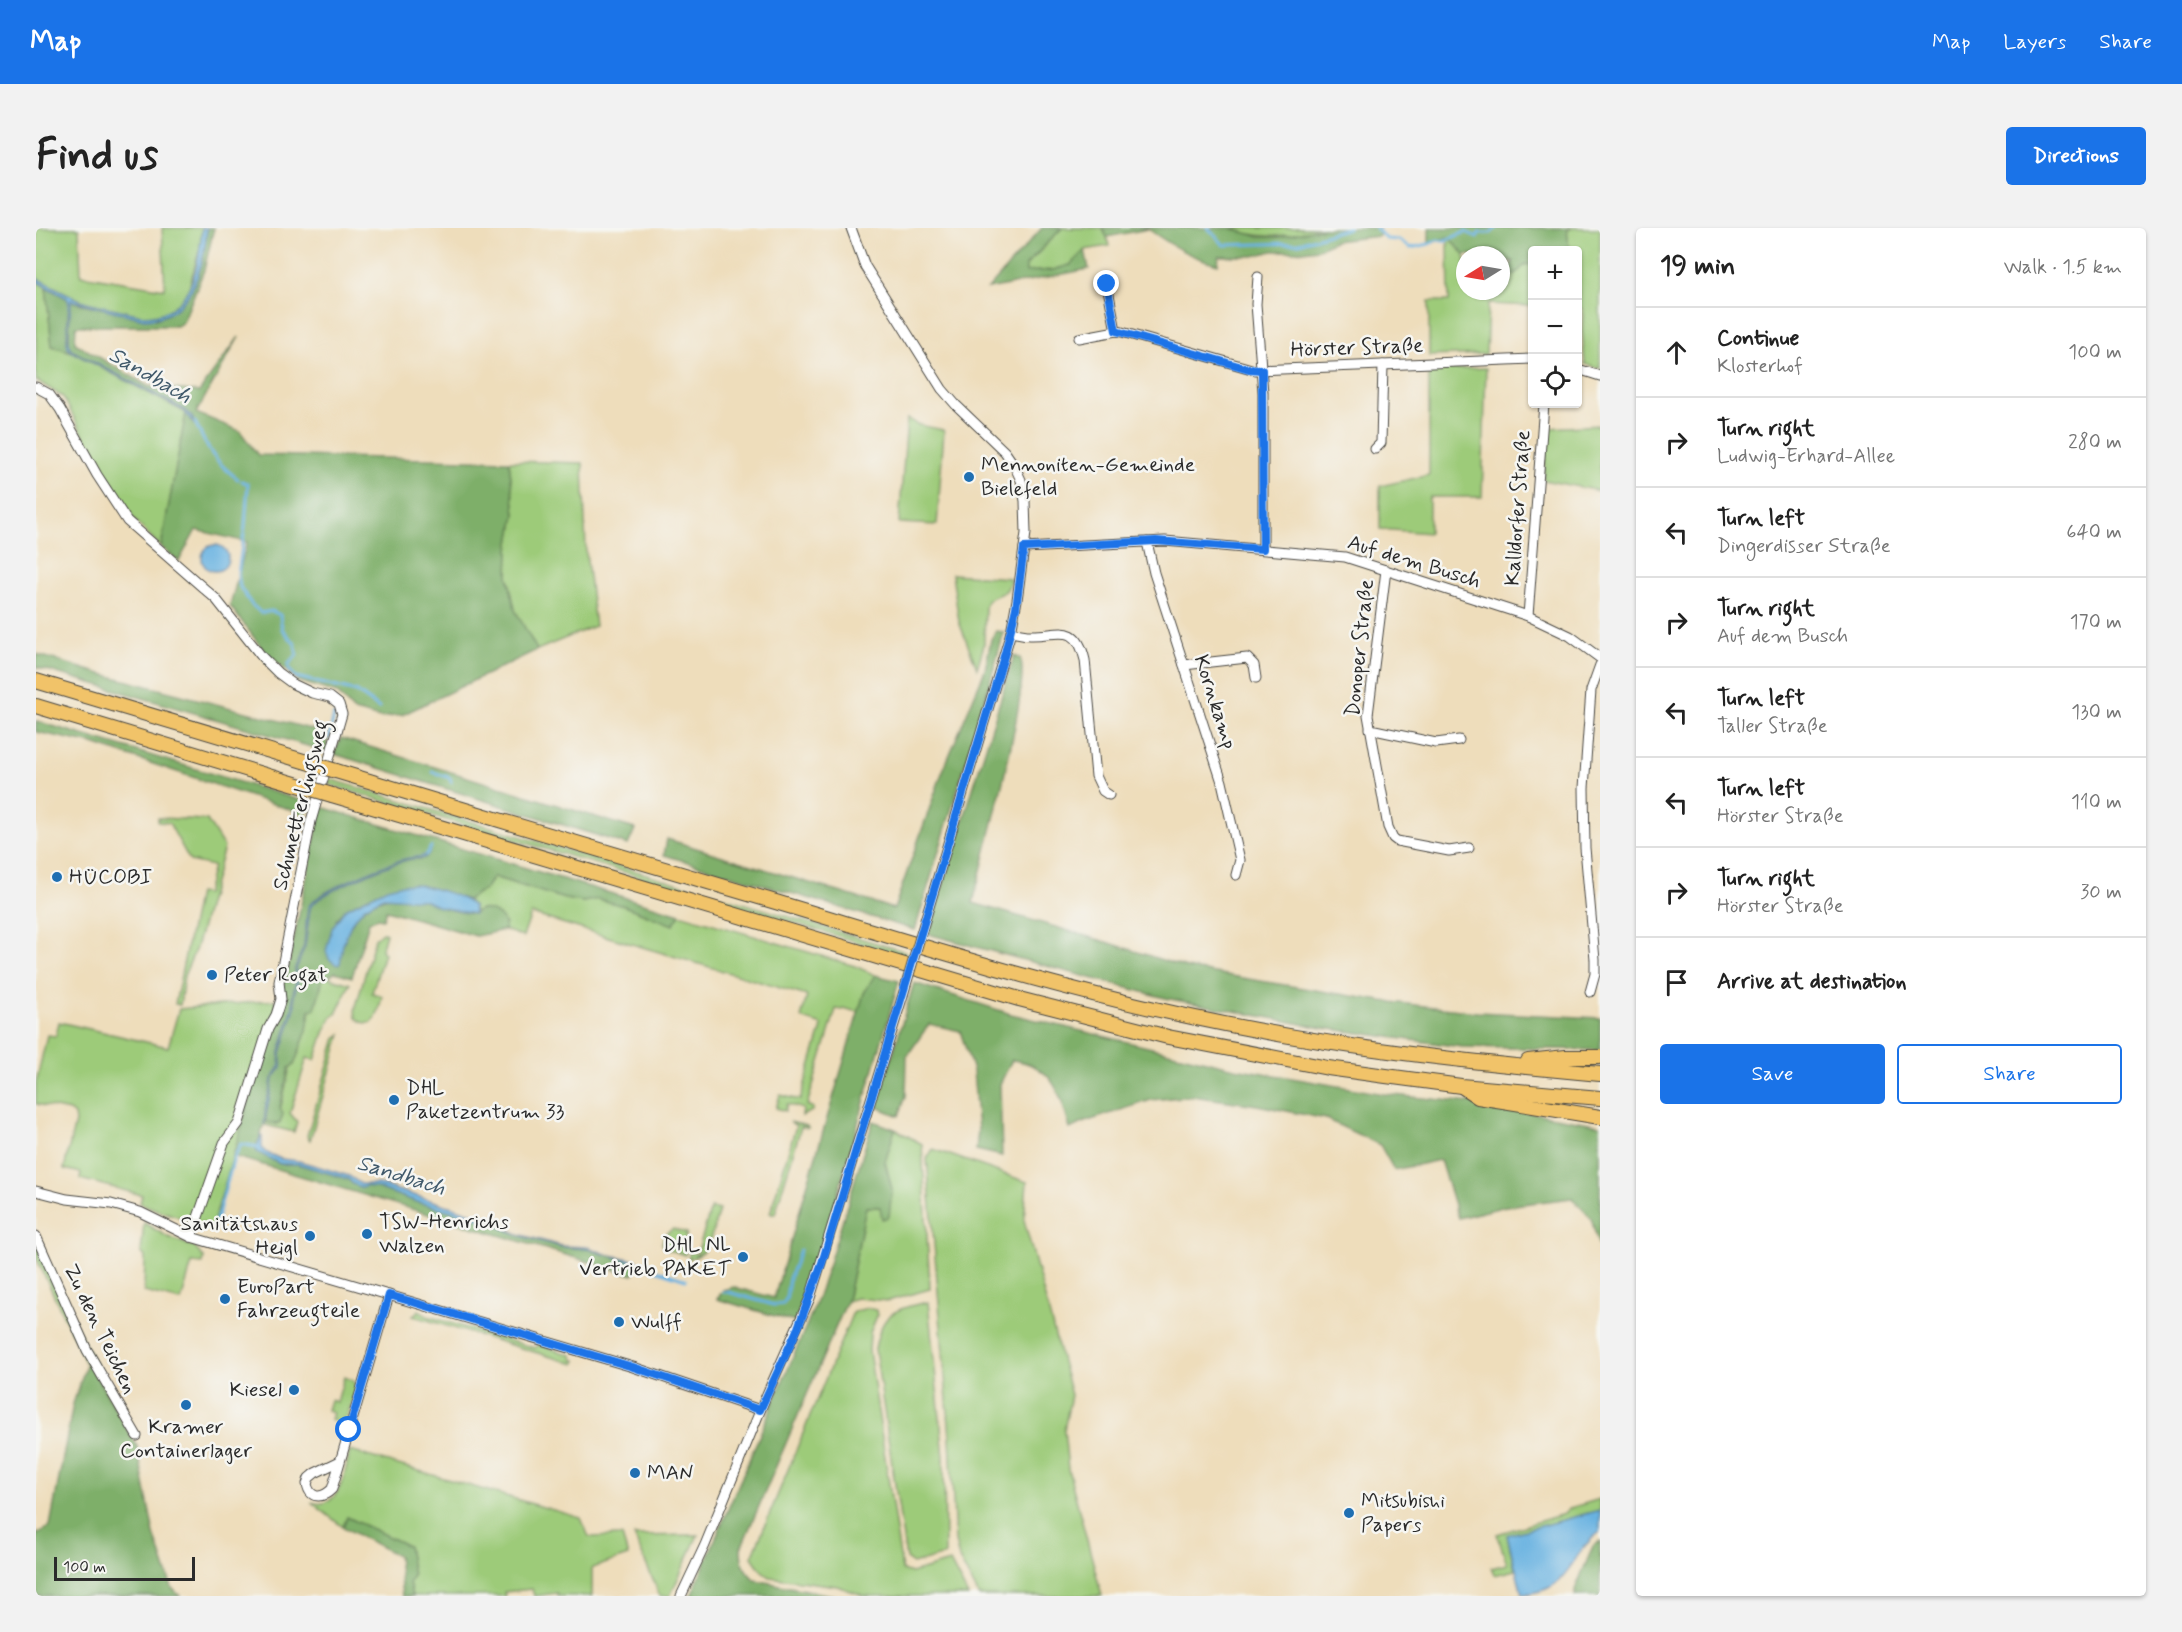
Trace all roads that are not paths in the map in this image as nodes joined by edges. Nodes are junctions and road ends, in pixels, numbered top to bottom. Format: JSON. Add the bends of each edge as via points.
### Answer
{"nodes":[{"id":1,"x":851,"y":228,"type":"edge"},
{"id":2,"x":1258,"y":278,"type":"dead end"},
{"id":3,"x":1107,"y":284,"type":"dead end"},
{"id":4,"x":1116,"y":331,"type":"junction"},
{"id":5,"x":1079,"y":338,"type":"dead end"},
{"id":6,"x":1528,"y":359,"type":"edge"},
{"id":7,"x":1383,"y":365,"type":"junction"},
{"id":8,"x":1262,"y":370,"type":"junction"},
{"id":9,"x":1582,"y":370,"type":"edge"},
{"id":10,"x":1600,"y":376,"type":"edge"},
{"id":11,"x":36,"y":387,"type":"edge"},
{"id":12,"x":1544,"y":408,"type":"edge"},
{"id":13,"x":1375,"y":449,"type":"dead end"},
{"id":14,"x":1147,"y":542,"type":"junction"},
{"id":15,"x":1024,"y":548,"type":"junction"},
{"id":16,"x":1263,"y":549,"type":"junction"},
{"id":17,"x":1386,"y":570,"type":"junction"},
{"id":18,"x":1528,"y":616,"type":"junction"},
{"id":19,"x":1011,"y":632,"type":"junction"},
{"id":20,"x":1600,"y":658,"type":"edge"},
{"id":21,"x":1600,"y":664,"type":"edge"},
{"id":22,"x":1184,"y":665,"type":"junction"},
{"id":23,"x":1256,"y":678,"type":"dead end"},
{"id":24,"x":36,"y":681,"type":"edge"},
{"id":25,"x":36,"y":706,"type":"edge"},
{"id":26,"x":1370,"y":729,"type":"junction"},
{"id":27,"x":1459,"y":740,"type":"dead end"},
{"id":28,"x":1109,"y":795,"type":"dead end"},
{"id":29,"x":1469,"y":848,"type":"dead end"},
{"id":30,"x":1236,"y":875,"type":"dead end"},
{"id":31,"x":1590,"y":992,"type":"dead end"},
{"id":32,"x":1600,"y":1057,"type":"edge"},
{"id":33,"x":1496,"y":1065,"type":"junction"},
{"id":34,"x":1600,"y":1074,"type":"edge"},
{"id":35,"x":1461,"y":1086,"type":"junction"},
{"id":36,"x":1600,"y":1098,"type":"edge"},
{"id":37,"x":1600,"y":1117,"type":"edge"},
{"id":38,"x":36,"y":1191,"type":"edge"},
{"id":39,"x":36,"y":1236,"type":"edge"},
{"id":40,"x":191,"y":1238,"type":"junction"},
{"id":41,"x":389,"y":1295,"type":"junction"},
{"id":42,"x":760,"y":1410,"type":"junction"},
{"id":43,"x":136,"y":1436,"type":"dead end"},
{"id":44,"x":339,"y":1461,"type":"dead end"},
{"id":45,"x":681,"y":1596,"type":"edge"}],
"edges":[{"from":1,"to":15,"type":"street","via":[[865,266],[939,383],[1014,465],[1025,501]]},
{"from":2,"to":8,"type":"street","via":[[1256,304]]},
{"from":3,"to":4,"type":"street"},
{"from":4,"to":5,"type":"street","name":"Hörster Straße"},
{"from":4,"to":8,"type":"street","name":"Hörster Straße"},
{"from":6,"to":7,"type":"street","name":"Hörster Straße"},
{"from":7,"to":8,"type":"street","name":"Hörster Straße"},
{"from":7,"to":13,"type":"street","via":[[1381,443]]},
{"from":8,"to":16,"type":"street"},
{"from":9,"to":10,"type":"street"},
{"from":11,"to":40,"type":"street","name":"Schmetterlingsweg","via":[[49,394],[60,409],[127,522],[216,599],[278,672],[293,684],[330,697],[339,704],[342,714],[311,821],[279,982],[281,999],[239,1123],[224,1143]]},
{"from":12,"to":18,"type":"street","name":"Kalldorfer Straße"},
{"from":14,"to":15,"type":"street","name":"Auf dem Busch"},
{"from":14,"to":16,"type":"street","name":"Auf dem Busch"},
{"from":14,"to":22,"type":"street","name":"Kornkamp"},
{"from":15,"to":19,"type":"street"},
{"from":16,"to":17,"type":"street","name":"Auf dem Busch","via":[[1345,557]]},
{"from":17,"to":18,"type":"street","name":"Auf dem Busch"},
{"from":17,"to":26,"type":"street","name":"Donoper Straße","via":[[1369,706]]},
{"from":18,"to":20,"type":"street","name":"Auf dem Busch","via":[[1576,640]]},
{"from":19,"to":28,"type":"street","via":[[1067,633],[1080,644],[1085,660],[1096,777]]},
{"from":19,"to":42,"type":"street","bridge":true,"via":[[813,1289]]},
{"from":21,"to":31,"type":"street","via":[[1591,690],[1584,788],[1595,960]]},
{"from":22,"to":23,"type":"street","via":[[1247,658],[1254,665]]},
{"from":22,"to":30,"type":"street","name":"Kornkamp","via":[[1224,791],[1240,860]]},
{"from":24,"to":33,"type":"highway","bridge":true,"via":[[1104,997],[1344,1046]]},
{"from":25,"to":35,"type":"highway","bridge":true,"via":[[1042,1006],[1269,1057]]},
{"from":26,"to":27,"type":"street","name":"Donoper Straße","via":[[1436,742]]},
{"from":26,"to":29,"type":"street","name":"Donoper Straße","via":[[1393,838],[1449,851]]},
{"from":32,"to":33,"type":"highway"},
{"from":33,"to":34,"type":"highway"},
{"from":35,"to":36,"type":"highway"},
{"from":35,"to":37,"type":"highway","via":[[1478,1097]]},
{"from":38,"to":40,"type":"street","via":[[140,1212]]},
{"from":39,"to":43,"type":"street","name":"Zu den Teichen","via":[[87,1350]]},
{"from":40,"to":41,"type":"street"},
{"from":41,"to":42,"type":"street","via":[[633,1367]]},
{"from":41,"to":44,"type":"street"},
{"from":42,"to":45,"type":"street"}]}
